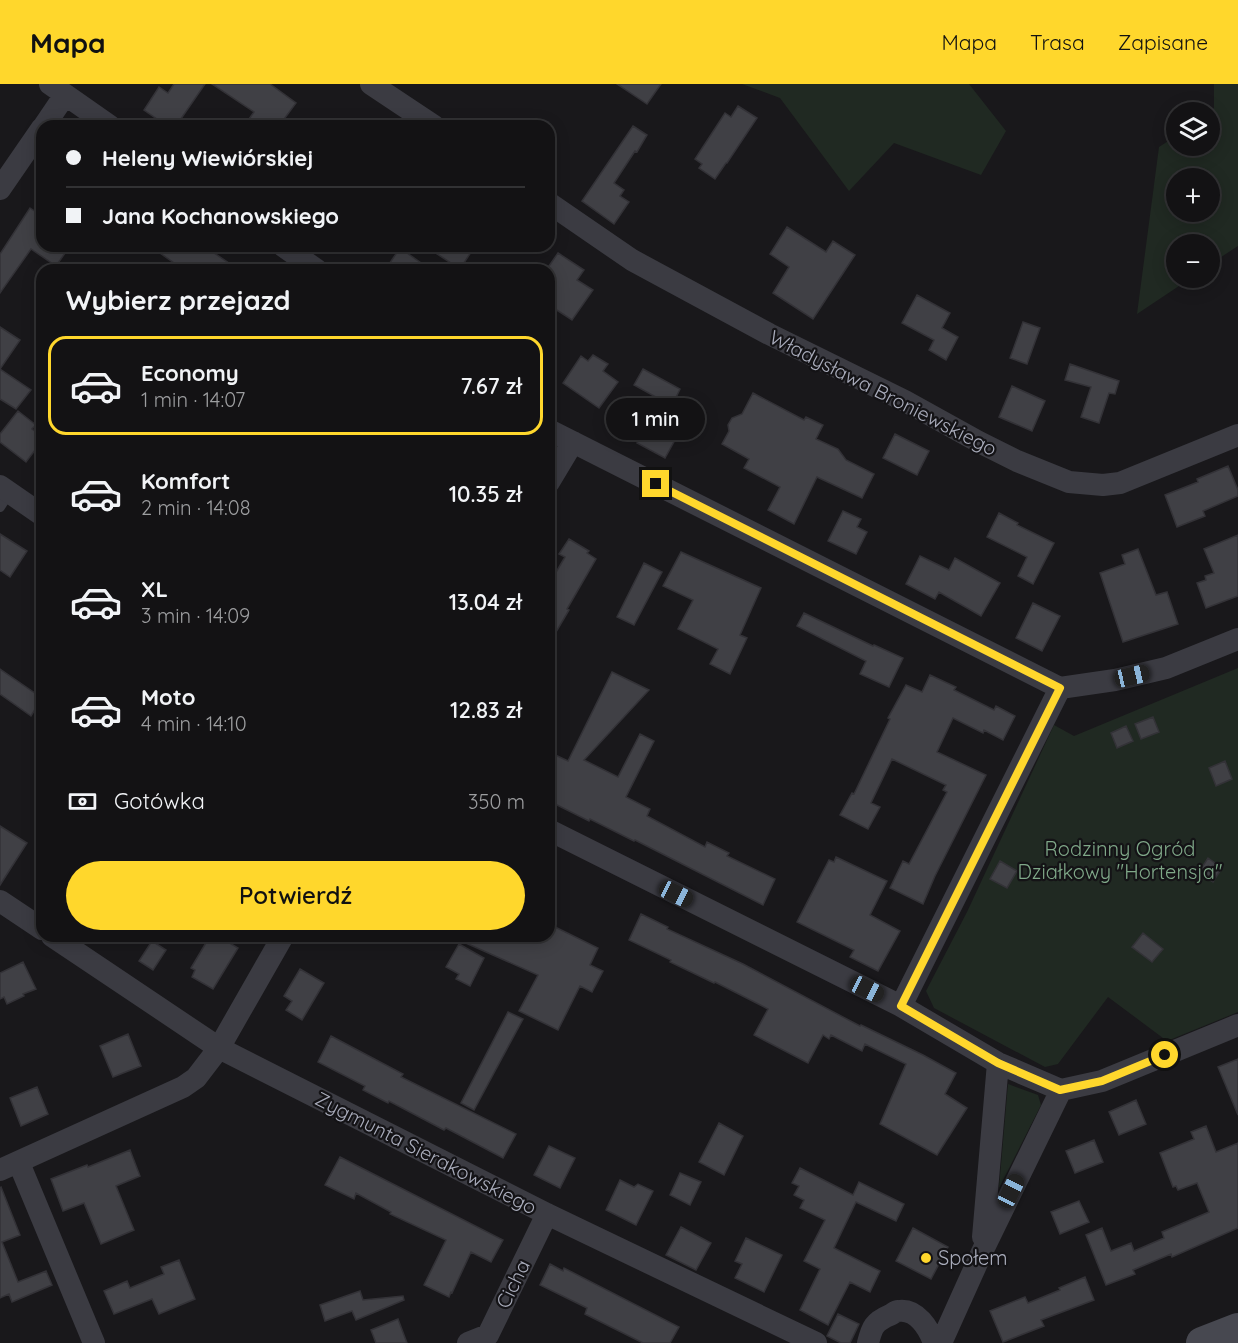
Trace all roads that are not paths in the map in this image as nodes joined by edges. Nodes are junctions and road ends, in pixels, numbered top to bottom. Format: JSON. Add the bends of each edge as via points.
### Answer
{"nodes":[{"id":1,"x":371,"y":84,"type":"edge"},
{"id":2,"x":58,"y":89,"type":"edge"},
{"id":3,"x":46,"y":120,"type":"edge"},
{"id":4,"x":102,"y":120,"type":"edge"},
{"id":5,"x":425,"y":120,"type":"edge"},
{"id":6,"x":36,"y":137,"type":"edge"},
{"id":7,"x":0,"y":189,"type":"edge"},
{"id":8,"x":555,"y":208,"type":"edge"},
{"id":9,"x":292,"y":252,"type":"edge"},
{"id":10,"x":308,"y":264,"type":"edge"},
{"id":11,"x":555,"y":433,"type":"edge"},
{"id":12,"x":1238,"y":435,"type":"edge"},
{"id":13,"x":573,"y":442,"type":"junction"},
{"id":14,"x":555,"y":472,"type":"edge"},
{"id":15,"x":3,"y":495,"type":"edge"},
{"id":16,"x":36,"y":512,"type":"edge"},
{"id":17,"x":1238,"y":639,"type":"edge"},
{"id":18,"x":1060,"y":688,"type":"junction"},
{"id":19,"x":555,"y":833,"type":"edge"},
{"id":20,"x":0,"y":901,"type":"edge"},
{"id":21,"x":36,"y":925,"type":"edge"},
{"id":22,"x":61,"y":942,"type":"edge"},
{"id":23,"x":280,"y":942,"type":"edge"},
{"id":24,"x":901,"y":1006,"type":"junction"},
{"id":25,"x":1238,"y":1025,"type":"edge"},
{"id":26,"x":219,"y":1048,"type":"junction"},
{"id":27,"x":998,"y":1063,"type":"junction"},
{"id":28,"x":1060,"y":1090,"type":"junction"},
{"id":29,"x":9,"y":1167,"type":"edge"},
{"id":30,"x":547,"y":1214,"type":"junction"},
{"id":31,"x":982,"y":1252,"type":"junction"},
{"id":32,"x":1238,"y":1329,"type":"edge"},
{"id":33,"x":1206,"y":1342,"type":"edge"},
{"id":34,"x":94,"y":1343,"type":"edge"},
{"id":35,"x":468,"y":1343,"type":"edge"},
{"id":36,"x":816,"y":1343,"type":"edge"},
{"id":37,"x":868,"y":1343,"type":"edge"},
{"id":38,"x":934,"y":1343,"type":"edge"},
{"id":39,"x":941,"y":1343,"type":"edge"}],
"edges":[{"from":1,"to":5,"type":"street"},
{"from":2,"to":3,"type":"street"},
{"from":2,"to":4,"type":"street"},
{"from":6,"to":7,"type":"street"},
{"from":8,"to":12,"type":"street","name":"Władysława Broniewskiego","via":[[632,260],[769,334],[1017,461],[1069,482],[1120,483]]},
{"from":9,"to":10,"type":"street"},
{"from":11,"to":13,"type":"street"},
{"from":13,"to":14,"type":"street"},
{"from":13,"to":18,"type":"street"},
{"from":15,"to":16,"type":"street"},
{"from":17,"to":18,"type":"street","via":[[1166,668]]},
{"from":18,"to":24,"type":"street"},
{"from":19,"to":24,"type":"street"},
{"from":20,"to":21,"type":"street"},
{"from":22,"to":26,"type":"street","name":"Zygmunta Sierakowskiego"},
{"from":23,"to":26,"type":"street"},
{"from":24,"to":27,"type":"street"},
{"from":25,"to":28,"type":"street","via":[[1102,1081]]},
{"from":26,"to":29,"type":"street","via":[[196,1078],[183,1087]]},
{"from":26,"to":30,"type":"street","name":"Zygmunta Sierakowskiego"},
{"from":27,"to":28,"type":"street"},
{"from":27,"to":31,"type":"street"},
{"from":28,"to":31,"type":"street"},
{"from":29,"to":34,"type":"street"},
{"from":30,"to":35,"type":"street","name":"Cicha","via":[[488,1335]]},
{"from":30,"to":36,"type":"street","name":"Zygmunta Sierakowskiego"},
{"from":31,"to":39,"type":"street"},
{"from":32,"to":33,"type":"main road"},
{"from":37,"to":38,"type":"street","via":[[872,1328],[899,1311],[922,1320]]}]}
